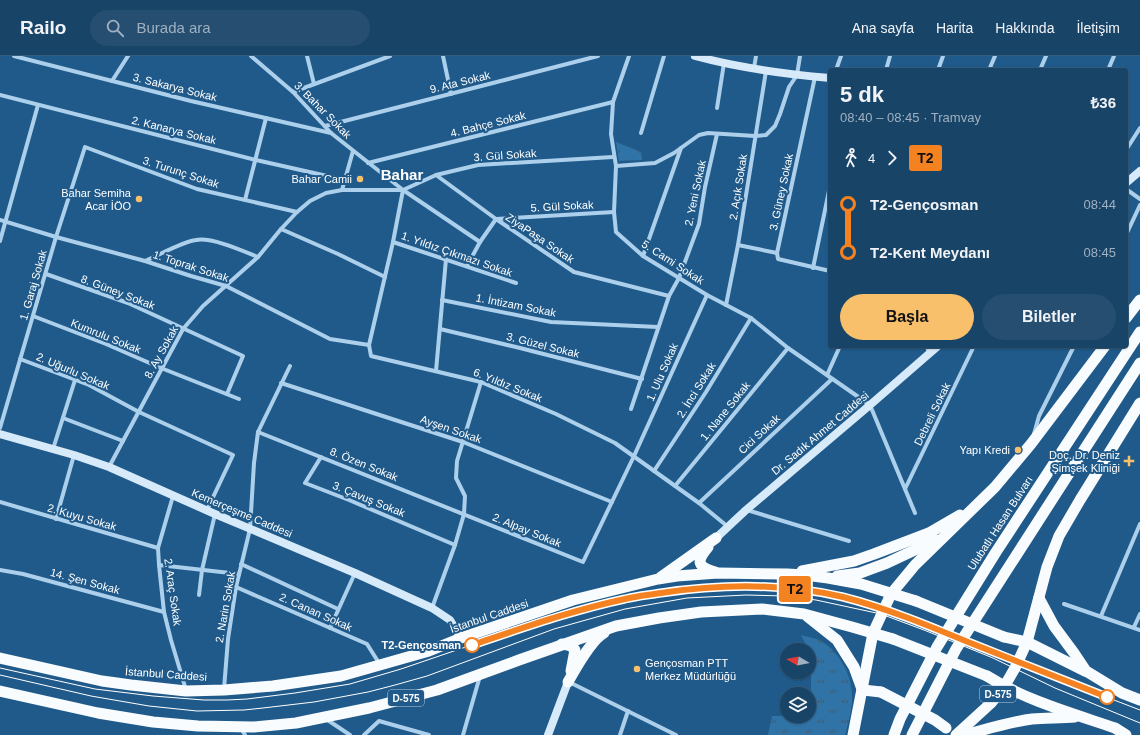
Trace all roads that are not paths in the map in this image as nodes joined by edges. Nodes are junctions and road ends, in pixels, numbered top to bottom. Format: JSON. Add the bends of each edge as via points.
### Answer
{"nodes":[{"id":1,"x":15,"y":56,"type":"edge"},
{"id":2,"x":128,"y":56,"type":"edge"},
{"id":3,"x":251,"y":56,"type":"edge"},
{"id":4,"x":307,"y":56,"type":"edge"},
{"id":5,"x":390,"y":56,"type":"edge"},
{"id":6,"x":443,"y":56,"type":"edge"},
{"id":7,"x":598,"y":56,"type":"edge"},
{"id":8,"x":629,"y":56,"type":"edge"},
{"id":9,"x":664,"y":56,"type":"edge"},
{"id":10,"x":694,"y":56,"type":"edge"},
{"id":11,"x":756,"y":56,"type":"edge"},
{"id":12,"x":800,"y":56,"type":"edge"},
{"id":13,"x":841,"y":56,"type":"edge"},
{"id":14,"x":890,"y":56,"type":"edge"},
{"id":15,"x":943,"y":56,"type":"edge"},
{"id":16,"x":995,"y":56,"type":"edge"},
{"id":17,"x":1046,"y":56,"type":"edge"},
{"id":18,"x":1114,"y":56,"type":"edge"},
{"id":19,"x":720,"y":60,"type":"edge"},
{"id":20,"x":837,"y":68,"type":"edge"},
{"id":21,"x":887,"y":68,"type":"edge"},
{"id":22,"x":939,"y":68,"type":"edge"},
{"id":23,"x":990,"y":68,"type":"edge"},
{"id":24,"x":1041,"y":68,"type":"edge"},
{"id":25,"x":1109,"y":68,"type":"edge"},
{"id":26,"x":754,"y":69,"type":"junction"},
{"id":27,"x":766,"y":71,"type":"junction"},
{"id":28,"x":797,"y":75,"type":"junction"},
{"id":29,"x":815,"y":76,"type":"junction"},
{"id":30,"x":828,"y":78,"type":"edge"},
{"id":31,"x":112,"y":81,"type":"junction"},
{"id":32,"x":314,"y":84,"type":"junction"},
{"id":33,"x":293,"y":92,"type":"junction"},
{"id":34,"x":451,"y":94,"type":"junction"},
{"id":35,"x":0,"y":95,"type":"edge"},
{"id":36,"x":613,"y":102,"type":"junction"},
{"id":37,"x":38,"y":105,"type":"junction"},
{"id":38,"x":717,"y":108,"type":"dead end"},
{"id":39,"x":266,"y":118,"type":"junction"},
{"id":40,"x":325,"y":126,"type":"junction"},
{"id":41,"x":1140,"y":128,"type":"edge"},
{"id":42,"x":331,"y":133,"type":"junction"},
{"id":43,"x":642,"y":134,"type":"dead end"},
{"id":44,"x":717,"y":134,"type":"junction"},
{"id":45,"x":755,"y":136,"type":"junction"},
{"id":46,"x":84,"y":147,"type":"joint"},
{"id":47,"x":1128,"y":147,"type":"edge"},
{"id":48,"x":681,"y":148,"type":"junction"},
{"id":49,"x":354,"y":151,"type":"junction"},
{"id":50,"x":613,"y":157,"type":"junction"},
{"id":51,"x":256,"y":160,"type":"junction"},
{"id":52,"x":368,"y":162,"type":"junction"},
{"id":53,"x":616,"y":166,"type":"junction"},
{"id":54,"x":1140,"y":171,"type":"edge"},
{"id":55,"x":436,"y":175,"type":"junction"},
{"id":56,"x":345,"y":180,"type":"junction"},
{"id":57,"x":1128,"y":181,"type":"edge"},
{"id":58,"x":342,"y":190,"type":"junction"},
{"id":59,"x":402,"y":190,"type":"junction"},
{"id":60,"x":1128,"y":190,"type":"edge"},
{"id":61,"x":828,"y":196,"type":"edge"},
{"id":62,"x":1140,"y":199,"type":"edge"},
{"id":63,"x":246,"y":200,"type":"junction"},
{"id":64,"x":1140,"y":205,"type":"edge"},
{"id":65,"x":297,"y":212,"type":"junction"},
{"id":66,"x":614,"y":212,"type":"junction"},
{"id":67,"x":496,"y":219,"type":"junction"},
{"id":68,"x":0,"y":220,"type":"edge"},
{"id":69,"x":6,"y":221,"type":"junction"},
{"id":70,"x":281,"y":229,"type":"junction"},
{"id":71,"x":1128,"y":231,"type":"edge"},
{"id":72,"x":56,"y":237,"type":"junction"},
{"id":73,"x":0,"y":241,"type":"edge"},
{"id":74,"x":393,"y":242,"type":"junction"},
{"id":75,"x":480,"y":242,"type":"junction"},
{"id":76,"x":738,"y":245,"type":"junction"},
{"id":77,"x":777,"y":253,"type":"junction"},
{"id":78,"x":643,"y":256,"type":"junction"},
{"id":79,"x":258,"y":257,"type":"junction"},
{"id":80,"x":446,"y":259,"type":"junction"},
{"id":81,"x":145,"y":261,"type":"junction"},
{"id":82,"x":467,"y":266,"type":"junction"},
{"id":83,"x":813,"y":268,"type":"junction"},
{"id":84,"x":828,"y":271,"type":"edge"},
{"id":85,"x":46,"y":274,"type":"junction"},
{"id":86,"x":385,"y":277,"type":"junction"},
{"id":87,"x":679,"y":278,"type":"junction"},
{"id":88,"x":516,"y":283,"type":"dead end"},
{"id":89,"x":226,"y":286,"type":"junction"},
{"id":90,"x":707,"y":295,"type":"junction"},
{"id":91,"x":669,"y":296,"type":"junction"},
{"id":92,"x":442,"y":300,"type":"junction"},
{"id":93,"x":1140,"y":300,"type":"edge"},
{"id":94,"x":726,"y":305,"type":"junction"},
{"id":95,"x":1128,"y":315,"type":"edge"},
{"id":96,"x":33,"y":316,"type":"junction"},
{"id":97,"x":751,"y":318,"type":"junction"},
{"id":98,"x":658,"y":327,"type":"junction"},
{"id":99,"x":183,"y":328,"type":"junction"},
{"id":100,"x":440,"y":329,"type":"junction"},
{"id":101,"x":1140,"y":332,"type":"edge"},
{"id":102,"x":369,"y":345,"type":"junction"},
{"id":103,"x":788,"y":348,"type":"junction"},
{"id":104,"x":839,"y":348,"type":"edge"},
{"id":105,"x":973,"y":348,"type":"edge"},
{"id":106,"x":1073,"y":348,"type":"edge"},
{"id":107,"x":1103,"y":348,"type":"edge"},
{"id":108,"x":928,"y":350,"type":"edge"},
{"id":109,"x":20,"y":359,"type":"junction"},
{"id":110,"x":1140,"y":363,"type":"edge"},
{"id":111,"x":290,"y":366,"type":"dead end"},
{"id":112,"x":161,"y":368,"type":"junction"},
{"id":113,"x":436,"y":371,"type":"junction"},
{"id":114,"x":826,"y":375,"type":"junction"},
{"id":115,"x":832,"y":378,"type":"junction"},
{"id":116,"x":642,"y":379,"type":"junction"},
{"id":117,"x":75,"y":380,"type":"junction"},
{"id":118,"x":481,"y":382,"type":"junction"},
{"id":119,"x":281,"y":383,"type":"junction"},
{"id":120,"x":227,"y":394,"type":"junction"},
{"id":121,"x":239,"y":399,"type":"dead end"},
{"id":122,"x":1140,"y":403,"type":"edge"},
{"id":123,"x":870,"y":405,"type":"junction"},
{"id":124,"x":631,"y":409,"type":"dead end"},
{"id":125,"x":139,"y":412,"type":"junction"},
{"id":126,"x":63,"y":418,"type":"junction"},
{"id":127,"x":0,"y":428,"type":"edge"},
{"id":128,"x":258,"y":432,"type":"junction"},
{"id":129,"x":0,"y":434,"type":"edge"},
{"id":130,"x":123,"y":441,"type":"junction"},
{"id":131,"x":463,"y":442,"type":"junction"},
{"id":132,"x":1031,"y":444,"type":"junction"},
{"id":133,"x":53,"y":449,"type":"junction"},
{"id":134,"x":74,"y":455,"type":"junction"},
{"id":135,"x":634,"y":456,"type":"junction"},
{"id":136,"x":321,"y":457,"type":"junction"},
{"id":137,"x":109,"y":467,"type":"junction"},
{"id":138,"x":654,"y":471,"type":"junction"},
{"id":139,"x":675,"y":486,"type":"junction"},
{"id":140,"x":905,"y":489,"type":"junction"},
{"id":141,"x":173,"y":496,"type":"junction"},
{"id":142,"x":0,"y":502,"type":"edge"},
{"id":143,"x":612,"y":502,"type":"junction"},
{"id":144,"x":699,"y":503,"type":"junction"},
{"id":145,"x":976,"y":506,"type":"junction"},
{"id":146,"x":207,"y":510,"type":"junction"},
{"id":147,"x":746,"y":510,"type":"junction"},
{"id":148,"x":915,"y":513,"type":"dead end"},
{"id":149,"x":215,"y":514,"type":"junction"},
{"id":150,"x":464,"y":514,"type":"junction"},
{"id":151,"x":56,"y":519,"type":"junction"},
{"id":152,"x":1140,"y":524,"type":"edge"},
{"id":153,"x":727,"y":526,"type":"junction"},
{"id":154,"x":250,"y":529,"type":"junction"},
{"id":155,"x":716,"y":538,"type":"junction"},
{"id":156,"x":942,"y":538,"type":"junction"},
{"id":157,"x":849,"y":541,"type":"dead end"},
{"id":158,"x":455,"y":545,"type":"junction"},
{"id":159,"x":158,"y":548,"type":"junction"},
{"id":160,"x":583,"y":562,"type":"joint"},
{"id":161,"x":241,"y":564,"type":"junction"},
{"id":162,"x":159,"y":565,"type":"junction"},
{"id":163,"x":0,"y":570,"type":"edge"},
{"id":164,"x":202,"y":570,"type":"junction"},
{"id":165,"x":355,"y":573,"type":"junction"},
{"id":166,"x":718,"y":573,"type":"junction"},
{"id":167,"x":239,"y":574,"type":"junction"},
{"id":168,"x":787,"y":574,"type":"junction"},
{"id":169,"x":828,"y":578,"type":"junction"},
{"id":170,"x":658,"y":579,"type":"junction"},
{"id":171,"x":236,"y":587,"type":"junction"},
{"id":172,"x":891,"y":594,"type":"junction"},
{"id":173,"x":200,"y":595,"type":"dead end"},
{"id":174,"x":1038,"y":598,"type":"junction"},
{"id":175,"x":1064,"y":604,"type":"dead end"},
{"id":176,"x":432,"y":608,"type":"junction"},
{"id":177,"x":338,"y":609,"type":"junction"},
{"id":178,"x":164,"y":612,"type":"junction"},
{"id":179,"x":804,"y":614,"type":"junction"},
{"id":180,"x":1140,"y":614,"type":"edge"},
{"id":181,"x":1101,"y":616,"type":"junction"},
{"id":182,"x":616,"y":626,"type":"junction"},
{"id":183,"x":1134,"y":627,"type":"junction"},
{"id":184,"x":330,"y":628,"type":"junction"},
{"id":185,"x":1140,"y":630,"type":"edge"},
{"id":186,"x":873,"y":633,"type":"junction"},
{"id":187,"x":461,"y":638,"type":"junction"},
{"id":188,"x":1027,"y":642,"type":"junction"},
{"id":189,"x":562,"y":644,"type":"junction"},
{"id":190,"x":0,"y":658,"type":"edge"},
{"id":191,"x":380,"y":665,"type":"junction"},
{"id":192,"x":1086,"y":671,"type":"junction"},
{"id":193,"x":480,"y":674,"type":"junction"},
{"id":194,"x":568,"y":682,"type":"junction"},
{"id":195,"x":1004,"y":687,"type":"junction"},
{"id":196,"x":186,"y":690,"type":"junction"},
{"id":197,"x":224,"y":690,"type":"junction"},
{"id":198,"x":863,"y":690,"type":"junction"},
{"id":199,"x":0,"y":691,"type":"edge"},
{"id":200,"x":1140,"y":700,"type":"edge"},
{"id":201,"x":628,"y":711,"type":"junction"},
{"id":202,"x":324,"y":717,"type":"junction"},
{"id":203,"x":1082,"y":717,"type":"junction"},
{"id":204,"x":243,"y":731,"type":"edge"},
{"id":205,"x":948,"y":731,"type":"edge"},
{"id":206,"x":673,"y":734,"type":"edge"},
{"id":207,"x":350,"y":735,"type":"edge"},
{"id":208,"x":364,"y":735,"type":"edge"},
{"id":209,"x":429,"y":735,"type":"edge"},
{"id":210,"x":463,"y":735,"type":"edge"},
{"id":211,"x":548,"y":735,"type":"edge"},
{"id":212,"x":620,"y":735,"type":"edge"},
{"id":213,"x":854,"y":735,"type":"edge"},
{"id":214,"x":894,"y":735,"type":"edge"},
{"id":215,"x":912,"y":735,"type":"edge"},
{"id":216,"x":956,"y":735,"type":"edge"},
{"id":217,"x":965,"y":735,"type":"edge"},
{"id":218,"x":1126,"y":735,"type":"edge"}],
"edges":[{"from":1,"to":31,"type":"street","name":"3. Sakarya Sokak"},
{"from":2,"to":31,"type":"street"},
{"from":3,"to":33,"type":"street","name":"3. Bahar Sokak"},
{"from":4,"to":32,"type":"street"},
{"from":5,"to":32,"type":"street"},
{"from":6,"to":34,"type":"street"},
{"from":7,"to":34,"type":"street","name":"9. Ata Sokak"},
{"from":8,"to":36,"type":"street","name":"5. Cami Sokak"},
{"from":9,"to":43,"type":"street"},
{"from":10,"to":19,"type":"main road"},
{"from":11,"to":26,"type":"street"},
{"from":12,"to":28,"type":"street"},
{"from":13,"to":20,"type":"street"},
{"from":14,"to":21,"type":"street"},
{"from":15,"to":22,"type":"street"},
{"from":16,"to":23,"type":"street"},
{"from":17,"to":24,"type":"street"},
{"from":18,"to":25,"type":"street"},
{"from":19,"to":26,"type":"main road"},
{"from":19,"to":38,"type":"street"},
{"from":26,"to":27,"type":"main road"},
{"from":27,"to":28,"type":"main road"},
{"from":27,"to":45,"type":"street","name":"2. Açık Sokak"},
{"from":28,"to":29,"type":"main road"},
{"from":28,"to":45,"type":"street","via":[[789,87],[774,126],[766,135]]},
{"from":29,"to":30,"type":"main road"},
{"from":29,"to":77,"type":"street","name":"3. Güney Sokak"},
{"from":31,"to":39,"type":"street","name":"3. Sakarya Sokak"},
{"from":32,"to":33,"type":"street"},
{"from":33,"to":40,"type":"street","name":"3. Bahar Sokak"},
{"from":34,"to":40,"type":"street","name":"9. Ata Sokak"},
{"from":35,"to":37,"type":"street","name":"2. Kanarya Sokak"},
{"from":36,"to":50,"type":"street","name":"5. Cami Sokak"},
{"from":36,"to":52,"type":"street","name":"4. Bahçe Sokak"},
{"from":37,"to":51,"type":"street","name":"2. Kanarya Sokak"},
{"from":37,"to":69,"type":"street"},
{"from":39,"to":42,"type":"street","name":"3. Sakarya Sokak"},
{"from":39,"to":51,"type":"street"},
{"from":40,"to":42,"type":"street","name":"3. Bahar Sokak"},
{"from":41,"to":47,"type":"street"},
{"from":42,"to":49,"type":"street","name":"3. Bahar Sokak"},
{"from":44,"to":45,"type":"street"},
{"from":44,"to":48,"type":"street","via":[[699,135]]},
{"from":44,"to":87,"type":"street","name":"2. Yeni Sokak","via":[[699,224]]},
{"from":45,"to":76,"type":"street","name":"2. Açık Sokak"},
{"from":46,"to":63,"type":"street","name":"3. Turunç Sokak","via":[[197,189]]},
{"from":46,"to":72,"type":"street","name":"1. Garaj Sokak"},
{"from":48,"to":53,"type":"street","via":[[655,163]]},
{"from":48,"to":78,"type":"street"},
{"from":49,"to":52,"type":"street","name":"3. Bahar Sokak"},
{"from":49,"to":56,"type":"street"},
{"from":50,"to":53,"type":"street","name":"5. Cami Sokak"},
{"from":50,"to":55,"type":"street","name":"3. Gül Sokak","via":[[478,165]]},
{"from":51,"to":56,"type":"street","name":"2. Kanarya Sokak"},
{"from":51,"to":63,"type":"street"},
{"from":52,"to":59,"type":"street","name":"3. Bahar Sokak"},
{"from":53,"to":66,"type":"street","name":"5. Cami Sokak"},
{"from":54,"to":57,"type":"main road"},
{"from":55,"to":59,"type":"street","name":"3. Gül Sokak"},
{"from":55,"to":67,"type":"street","name":"ZiyaPaşa Sokak"},
{"from":56,"to":58,"type":"street"},
{"from":58,"to":59,"type":"street","name":"8. Ay Sokak"},
{"from":58,"to":65,"type":"street","name":"8. Ay Sokak","via":[[310,201]]},
{"from":59,"to":74,"type":"street"},
{"from":59,"to":75,"type":"street","name":"3. Bahar Sokak"},
{"from":60,"to":62,"type":"street"},
{"from":61,"to":83,"type":"street"},
{"from":63,"to":65,"type":"street","name":"3. Turunç Sokak"},
{"from":64,"to":71,"type":"street"},
{"from":65,"to":70,"type":"street","name":"8. Ay Sokak"},
{"from":66,"to":67,"type":"street","name":"5. Gül Sokak"},
{"from":66,"to":78,"type":"street","name":"5. Cami Sokak","via":[[616,232]]},
{"from":67,"to":75,"type":"street"},
{"from":67,"to":91,"type":"street","name":"ZiyaPaşa Sokak","via":[[574,272]]},
{"from":68,"to":69,"type":"street","name":"1. Toprak Sokak"},
{"from":69,"to":72,"type":"street","name":"1. Toprak Sokak"},
{"from":69,"to":73,"type":"street"},
{"from":70,"to":79,"type":"street","name":"8. Ay Sokak"},
{"from":70,"to":86,"type":"street"},
{"from":72,"to":81,"type":"street","name":"1. Toprak Sokak"},
{"from":72,"to":85,"type":"street","name":"1. Garaj Sokak"},
{"from":74,"to":80,"type":"street","name":"1. Yıldız Çıkmazı Sokak"},
{"from":74,"to":86,"type":"street"},
{"from":75,"to":82,"type":"street"},
{"from":76,"to":77,"type":"street"},
{"from":76,"to":94,"type":"street","name":"2. Açık Sokak"},
{"from":77,"to":83,"type":"street","via":[[778,259]]},
{"from":78,"to":87,"type":"street","name":"5. Cami Sokak"},
{"from":79,"to":81,"type":"street","via":[[217,242],[197,239]]},
{"from":79,"to":89,"type":"street","name":"8. Ay Sokak"},
{"from":80,"to":82,"type":"street","name":"1. Yıldız Çıkmazı Sokak"},
{"from":80,"to":92,"type":"street"},
{"from":81,"to":89,"type":"street","name":"1. Toprak Sokak"},
{"from":82,"to":88,"type":"street","name":"1. Yıldız Çıkmazı Sokak"},
{"from":83,"to":84,"type":"street"},
{"from":85,"to":96,"type":"street","name":"1. Garaj Sokak"},
{"from":85,"to":99,"type":"street","name":"8. Güney Sokak","via":[[128,303]]},
{"from":86,"to":102,"type":"street"},
{"from":87,"to":90,"type":"street","name":"5. Cami Sokak"},
{"from":87,"to":91,"type":"street"},
{"from":89,"to":99,"type":"street","name":"8. Ay Sokak"},
{"from":89,"to":102,"type":"street","name":"1. Toprak Sokak","via":[[330,339]]},
{"from":90,"to":94,"type":"street","name":"5. Cami Sokak"},
{"from":90,"to":135,"type":"street","name":"1. Ulu Sokak"},
{"from":91,"to":98,"type":"street"},
{"from":92,"to":98,"type":"street","name":"1. İntizam Sokak","via":[[551,322]]},
{"from":92,"to":100,"type":"street"},
{"from":93,"to":95,"type":"highway"},
{"from":94,"to":97,"type":"street","name":"5. Cami Sokak"},
{"from":96,"to":109,"type":"street","name":"1. Garaj Sokak"},
{"from":96,"to":112,"type":"street","name":"Kumrulu Sokak"},
{"from":97,"to":103,"type":"street","name":"5. Cami Sokak"},
{"from":97,"to":138,"type":"street","name":"2. İnci Sokak"},
{"from":98,"to":116,"type":"street"},
{"from":99,"to":112,"type":"street","name":"8. Ay Sokak"},
{"from":99,"to":120,"type":"street","name":"8. Güney Sokak","via":[[243,356]]},
{"from":100,"to":113,"type":"street"},
{"from":100,"to":116,"type":"street","name":"3. Güzel Sokak"},
{"from":101,"to":214,"type":"highway","name":"Ulubatlı Hasan Bulvarı","via":[[937,647]]},
{"from":102,"to":113,"type":"street","name":"6. Yıldız Sokak","via":[[371,356]]},
{"from":103,"to":114,"type":"street","name":"5. Cami Sokak"},
{"from":103,"to":139,"type":"street","name":"1. Nane Sokak"},
{"from":104,"to":114,"type":"street"},
{"from":105,"to":140,"type":"street","name":"Debreli Sokak"},
{"from":106,"to":132,"type":"street","via":[[1039,416]]},
{"from":107,"to":132,"type":"highway"},
{"from":108,"to":123,"type":"main road","name":"Dr. Sadık Ahmet Caddesi"},
{"from":109,"to":117,"type":"street","name":"2. Uğurlu Sokak"},
{"from":109,"to":127,"type":"street","name":"1. Garaj Sokak"},
{"from":110,"to":215,"type":"highway","via":[[956,649]]},
{"from":111,"to":119,"type":"street","name":"2. Narin Sokak"},
{"from":112,"to":120,"type":"street","name":"Kumrulu Sokak"},
{"from":112,"to":125,"type":"street","name":"8. Ay Sokak"},
{"from":113,"to":118,"type":"street","name":"6. Yıldız Sokak"},
{"from":114,"to":115,"type":"street","name":"5. Cami Sokak"},
{"from":115,"to":123,"type":"street","name":"5. Cami Sokak"},
{"from":115,"to":144,"type":"street","name":"Cici Sokak"},
{"from":116,"to":124,"type":"street"},
{"from":117,"to":125,"type":"street","name":"2. Uğurlu Sokak"},
{"from":117,"to":126,"type":"street"},
{"from":118,"to":131,"type":"street"},
{"from":118,"to":135,"type":"street","name":"6. Yıldız Sokak","via":[[615,443]]},
{"from":119,"to":128,"type":"street","name":"2. Narin Sokak"},
{"from":119,"to":131,"type":"street","name":"Ayşen Sokak"},
{"from":120,"to":121,"type":"street","name":"Kumrulu Sokak"},
{"from":122,"to":174,"type":"highway","via":[[1059,536]]},
{"from":123,"to":140,"type":"street"},
{"from":123,"to":147,"type":"main road","name":"Dr. Sadık Ahmet Caddesi"},
{"from":125,"to":130,"type":"street","name":"8. Ay Sokak"},
{"from":125,"to":146,"type":"street","name":"2. Uğurlu Sokak","via":[[233,455]]},
{"from":126,"to":130,"type":"street"},
{"from":126,"to":133,"type":"street"},
{"from":128,"to":136,"type":"street","name":"8. Özen Sokak"},
{"from":128,"to":154,"type":"street","name":"2. Narin Sokak"},
{"from":129,"to":133,"type":"main road","name":"Kemerçeşme Caddesi"},
{"from":130,"to":137,"type":"street","name":"8. Ay Sokak"},
{"from":131,"to":143,"type":"street","name":"Ayşen Sokak"},
{"from":131,"to":150,"type":"street","via":[[457,461],[456,478],[465,496]]},
{"from":132,"to":145,"type":"highway"},
{"from":133,"to":134,"type":"main road","name":"Kemerçeşme Caddesi"},
{"from":134,"to":137,"type":"main road","name":"Kemerçeşme Caddesi"},
{"from":134,"to":151,"type":"street"},
{"from":135,"to":138,"type":"street","name":"6. Yıldız Sokak"},
{"from":135,"to":143,"type":"street","name":"1. Ulu Sokak"},
{"from":136,"to":150,"type":"street","name":"8. Özen Sokak"},
{"from":136,"to":158,"type":"street","name":"3. Çavuş Sokak","via":[[305,484]]},
{"from":137,"to":141,"type":"main road","name":"Kemerçeşme Caddesi"},
{"from":138,"to":139,"type":"street","name":"6. Yıldız Sokak"},
{"from":139,"to":144,"type":"street","name":"6. Yıldız Sokak"},
{"from":140,"to":148,"type":"street"},
{"from":141,"to":146,"type":"main road","name":"Kemerçeşme Caddesi"},
{"from":141,"to":159,"type":"street","name":"2. Araç Sokak"},
{"from":142,"to":151,"type":"street","name":"2. Kuyu Sokak"},
{"from":143,"to":160,"type":"street","name":"1. Ulu Sokak"},
{"from":144,"to":153,"type":"street","name":"6. Yıldız Sokak"},
{"from":145,"to":156,"type":"highway"},
{"from":145,"to":168,"type":"highway","via":[[928,533],[874,554],[854,561]]},
{"from":146,"to":149,"type":"main road","name":"Kemerçeşme Caddesi"},
{"from":147,"to":153,"type":"main road","name":"Dr. Sadık Ahmet Caddesi"},
{"from":147,"to":157,"type":"street"},
{"from":149,"to":154,"type":"main road","name":"Kemerçeşme Caddesi"},
{"from":149,"to":164,"type":"street"},
{"from":150,"to":158,"type":"street"},
{"from":150,"to":160,"type":"street","name":"2. Alpay Sokak"},
{"from":151,"to":159,"type":"street","name":"2. Kuyu Sokak"},
{"from":152,"to":181,"type":"street"},
{"from":153,"to":155,"type":"main road","name":"Dr. Sadık Ahmet Caddesi"},
{"from":154,"to":161,"type":"street","name":"2. Narin Sokak"},
{"from":154,"to":165,"type":"main road","name":"Kemerçeşme Caddesi"},
{"from":155,"to":166,"type":"highway","via":[[701,556],[700,564]]},
{"from":155,"to":170,"type":"highway"},
{"from":156,"to":169,"type":"highway","via":[[860,573]]},
{"from":156,"to":172,"type":"highway"},
{"from":158,"to":176,"type":"street"},
{"from":159,"to":162,"type":"street","name":"2. Araç Sokak"},
{"from":161,"to":167,"type":"street","name":"2. Narin Sokak"},
{"from":161,"to":177,"type":"street"},
{"from":162,"to":164,"type":"street"},
{"from":162,"to":178,"type":"street","name":"2. Araç Sokak"},
{"from":163,"to":178,"type":"street","name":"14. Şen Sokak"},
{"from":164,"to":167,"type":"street"},
{"from":164,"to":173,"type":"street"},
{"from":165,"to":176,"type":"main road","name":"Kemerçeşme Caddesi"},
{"from":165,"to":177,"type":"street"},
{"from":166,"to":168,"type":"highway","name":"İstanbul Caddesi"},
{"from":166,"to":170,"type":"highway","name":"İstanbul Caddesi"},
{"from":167,"to":171,"type":"street","name":"2. Narin Sokak"},
{"from":168,"to":169,"type":"highway","name":"İstanbul Caddesi"},
{"from":169,"to":172,"type":"highway","name":"İstanbul Caddesi","via":[[861,584]]},
{"from":170,"to":187,"type":"highway","name":"İstanbul Caddesi","via":[[573,600]]},
{"from":171,"to":184,"type":"street","name":"2. Canan Sokak"},
{"from":171,"to":197,"type":"street","name":"2. Narin Sokak"},
{"from":172,"to":186,"type":"highway"},
{"from":172,"to":188,"type":"highway","name":"İstanbul Caddesi","bridge":true,"via":[[916,601],[1004,637]]},
{"from":174,"to":188,"type":"highway"},
{"from":174,"to":192,"type":"highway","via":[[1054,626]]},
{"from":175,"to":181,"type":"street"},
{"from":176,"to":187,"type":"main road","name":"Kemerçeşme Caddesi","via":[[450,620]]},
{"from":177,"to":184,"type":"street"},
{"from":178,"to":196,"type":"street","name":"2. Araç Sokak"},
{"from":179,"to":182,"type":"highway","number":"D-575","via":[[762,609],[724,611],[659,618]]},
{"from":179,"to":186,"type":"highway"},
{"from":179,"to":198,"type":"highway","via":[[837,640],[854,667]]},
{"from":180,"to":183,"type":"street"},
{"from":181,"to":183,"type":"street"},
{"from":182,"to":189,"type":"highway","number":"D-575"},
{"from":182,"to":194,"type":"highway","via":[[599,635]]},
{"from":183,"to":185,"type":"street"},
{"from":184,"to":191,"type":"street","name":"2. Canan Sokak","via":[[367,644]]},
{"from":186,"to":195,"type":"highway","bridge":true,"via":[[987,676]]},
{"from":186,"to":198,"type":"highway"},
{"from":187,"to":191,"type":"highway","name":"İstanbul Caddesi","via":[[429,651]]},
{"from":188,"to":192,"type":"highway","name":"İstanbul Caddesi"},
{"from":188,"to":195,"type":"highway","number":"D-575"},
{"from":189,"to":193,"type":"highway","number":"D-575"},
{"from":189,"to":194,"type":"highway","via":[[575,650]]},
{"from":190,"to":196,"type":"highway","name":"İstanbul Caddesi","via":[[102,681]]},
{"from":191,"to":197,"type":"highway","name":"İstanbul Caddesi","via":[[341,676]]},
{"from":192,"to":200,"type":"highway","name":"İstanbul Caddesi","via":[[1122,693]]},
{"from":193,"to":202,"type":"highway","number":"D-575","via":[[436,690]]},
{"from":193,"to":210,"type":"street"},
{"from":194,"to":201,"type":"street"},
{"from":194,"to":211,"type":"main road"},
{"from":195,"to":203,"type":"highway","via":[[1032,700]]},
{"from":195,"to":216,"type":"highway","number":"D-575","via":[[991,703]]},
{"from":196,"to":197,"type":"highway","name":"İstanbul Caddesi"},
{"from":198,"to":205,"type":"highway","bridge":true,"via":[[881,692],[935,720]]},
{"from":198,"to":213,"type":"highway"},
{"from":199,"to":204,"type":"highway","number":"D-575","via":[[126,718]]},
{"from":201,"to":206,"type":"street"},
{"from":201,"to":212,"type":"street"},
{"from":202,"to":204,"type":"highway","number":"D-575"},
{"from":202,"to":207,"type":"street"},
{"from":203,"to":217,"type":"highway","via":[[1019,721]]},
{"from":203,"to":218,"type":"highway","via":[[1115,728]]},
{"from":208,"to":209,"type":"street","via":[[379,721]]}]}
